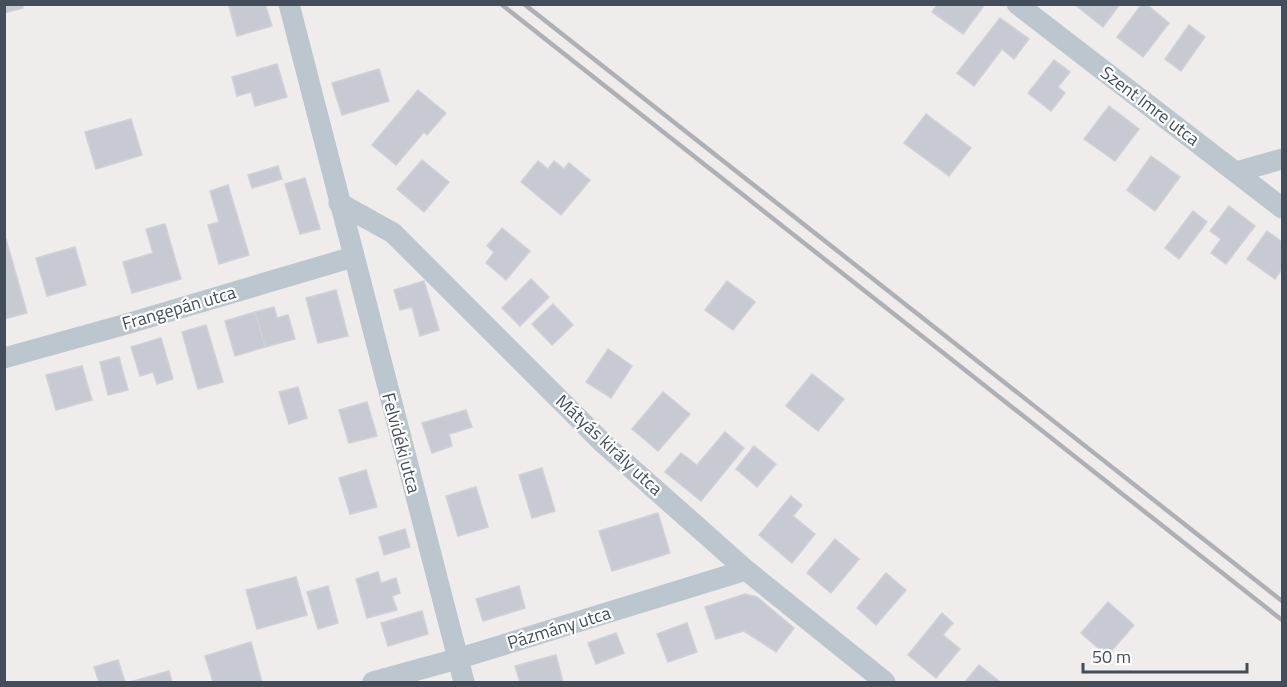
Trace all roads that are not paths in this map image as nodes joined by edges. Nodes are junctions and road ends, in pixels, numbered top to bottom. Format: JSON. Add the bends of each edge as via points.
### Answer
{"nodes":[{"id":1,"x":289,"y":4,"type":"edge"},
{"id":2,"x":1017,"y":4,"type":"edge"},
{"id":3,"x":1282,"y":159,"type":"edge"},
{"id":4,"x":1236,"y":172,"type":"junction"},
{"id":5,"x":339,"y":203,"type":"junction"},
{"id":6,"x":1282,"y":208,"type":"edge"},
{"id":7,"x":352,"y":257,"type":"junction"},
{"id":8,"x":4,"y":358,"type":"edge"},
{"id":9,"x":746,"y":570,"type":"junction"},
{"id":10,"x":457,"y":659,"type":"junction"},
{"id":11,"x":373,"y":682,"type":"edge"},
{"id":12,"x":464,"y":682,"type":"edge"},
{"id":13,"x":885,"y":682,"type":"edge"}],
"edges":[{"from":1,"to":5,"type":"street","name":"Felvidéki utca"},
{"from":2,"to":4,"type":"street","name":"Szent Imre utca"},
{"from":3,"to":4,"type":"street"},
{"from":4,"to":6,"type":"street","name":"Szent Imre utca"},
{"from":5,"to":7,"type":"street","name":"Felvidéki utca"},
{"from":5,"to":9,"type":"street","name":"Mátyás király utca","via":[[393,233],[604,444]]},
{"from":7,"to":8,"type":"street","name":"Frangepán utca"},
{"from":7,"to":10,"type":"street","name":"Felvidéki utca"},
{"from":9,"to":10,"type":"street","name":"Pázmány utca"},
{"from":9,"to":13,"type":"street","name":"Mátyás király utca"},
{"from":10,"to":11,"type":"street","name":"Pázmány utca"},
{"from":10,"to":12,"type":"street","name":"Felvidéki utca"}]}
